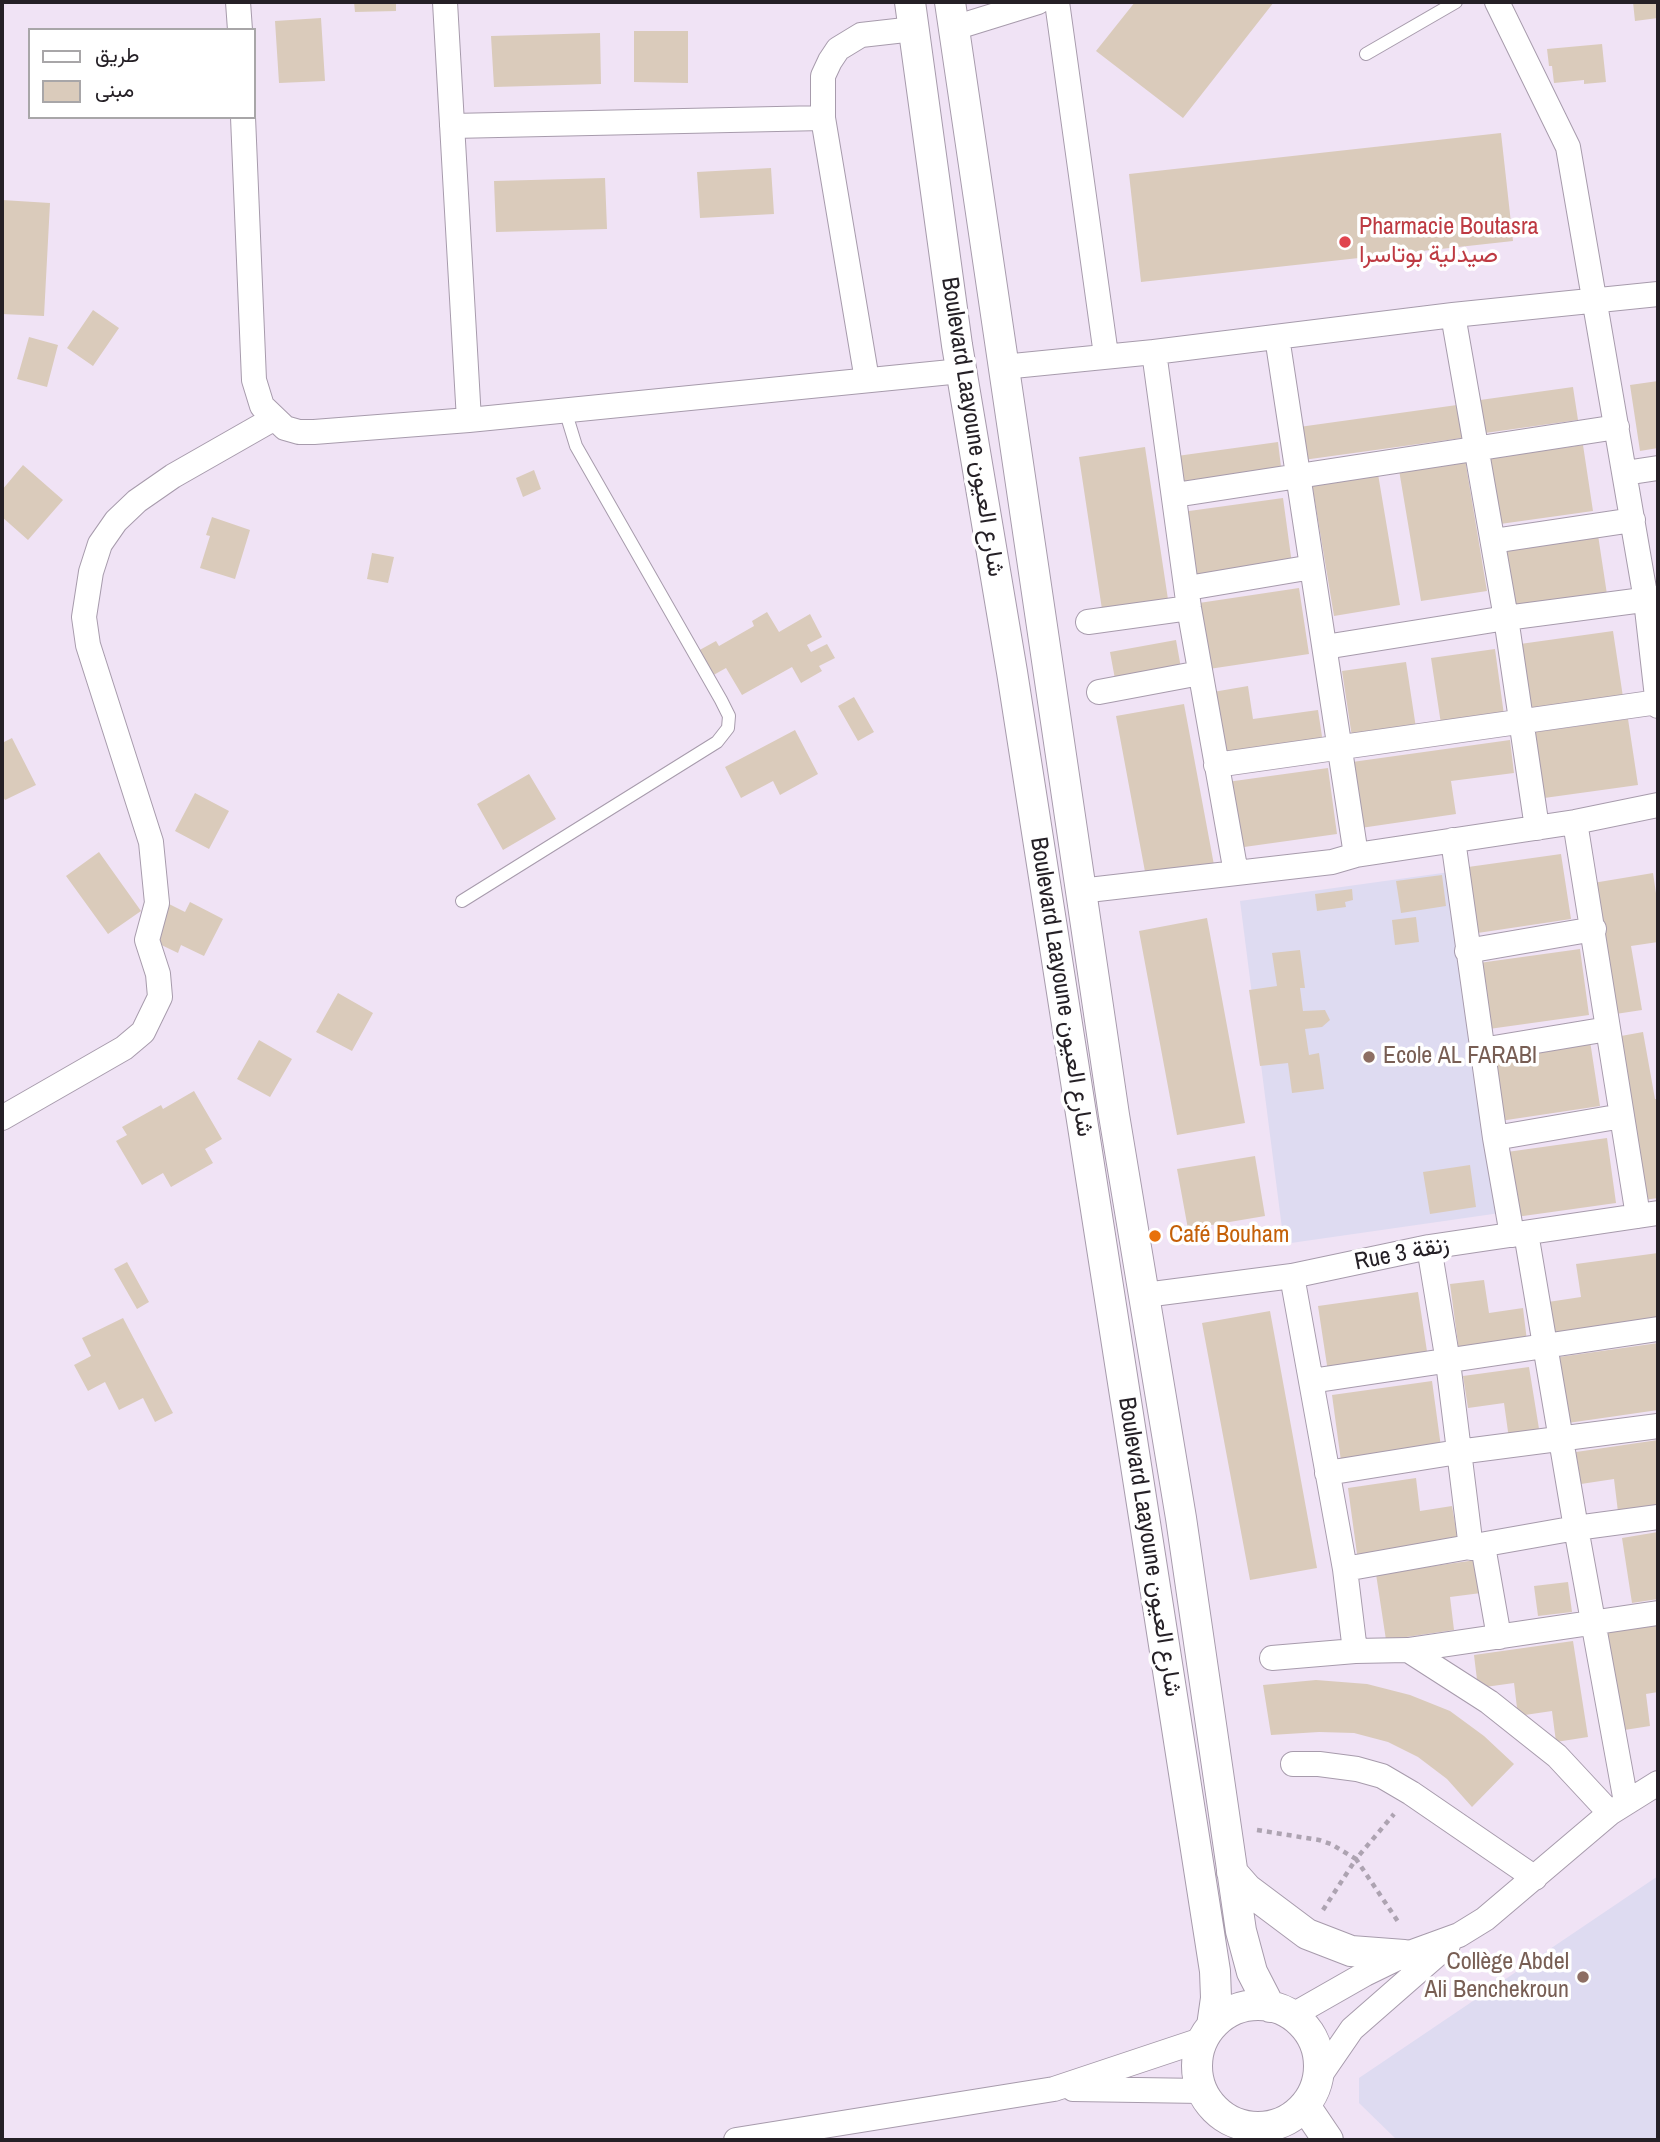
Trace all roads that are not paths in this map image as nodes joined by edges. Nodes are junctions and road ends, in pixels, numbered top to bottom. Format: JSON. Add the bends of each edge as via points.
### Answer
{"nodes":[{"id":1,"x":239,"y":2,"type":"edge"},
{"id":2,"x":445,"y":2,"type":"edge"},
{"id":3,"x":1038,"y":2,"type":"edge"},
{"id":4,"x":1057,"y":2,"type":"edge"},
{"id":5,"x":1456,"y":2,"type":"edge"},
{"id":6,"x":1497,"y":2,"type":"edge"},
{"id":7,"x":952,"y":15,"type":"edge"},
{"id":8,"x":912,"y":16,"type":"edge"},
{"id":9,"x":240,"y":28,"type":"edge"},
{"id":10,"x":1366,"y":54,"type":"dead end"},
{"id":11,"x":823,"y":118,"type":"junction"},
{"id":12,"x":243,"y":119,"type":"edge"},
{"id":13,"x":452,"y":126,"type":"junction"},
{"id":14,"x":1658,"y":294,"type":"edge"},
{"id":15,"x":1594,"y":300,"type":"junction"},
{"id":16,"x":1453,"y":315,"type":"junction"},
{"id":17,"x":1277,"y":337,"type":"junction"},
{"id":18,"x":1154,"y":352,"type":"junction"},
{"id":19,"x":1106,"y":355,"type":"junction"},
{"id":20,"x":1003,"y":367,"type":"junction"},
{"id":21,"x":961,"y":372,"type":"junction"},
{"id":22,"x":867,"y":380,"type":"junction"},
{"id":23,"x":565,"y":410,"type":"junction"},
{"id":24,"x":273,"y":419,"type":"junction"},
{"id":25,"x":469,"y":420,"type":"junction"},
{"id":26,"x":1617,"y":427,"type":"junction"},
{"id":27,"x":1476,"y":448,"type":"junction"},
{"id":28,"x":1658,"y":468,"type":"edge"},
{"id":29,"x":1625,"y":473,"type":"junction"},
{"id":30,"x":1298,"y":477,"type":"junction"},
{"id":31,"x":1175,"y":495,"type":"junction"},
{"id":32,"x":1633,"y":520,"type":"junction"},
{"id":33,"x":1493,"y":541,"type":"junction"},
{"id":34,"x":1312,"y":567,"type":"junction"},
{"id":35,"x":1189,"y":598,"type":"junction"},
{"id":36,"x":1652,"y":599,"type":"edge"},
{"id":37,"x":1506,"y":618,"type":"junction"},
{"id":38,"x":1088,"y":622,"type":"dead end"},
{"id":39,"x":1325,"y":648,"type":"junction"},
{"id":40,"x":1200,"y":673,"type":"junction"},
{"id":41,"x":1099,"y":692,"type":"dead end"},
{"id":42,"x":1658,"y":703,"type":"edge"},
{"id":43,"x":1523,"y":723,"type":"junction"},
{"id":44,"x":1340,"y":746,"type":"junction"},
{"id":45,"x":1216,"y":765,"type":"junction"},
{"id":46,"x":1658,"y":805,"type":"edge"},
{"id":47,"x":1575,"y":822,"type":"junction"},
{"id":48,"x":1537,"y":828,"type":"junction"},
{"id":49,"x":1453,"y":840,"type":"junction"},
{"id":50,"x":1356,"y":855,"type":"junction"},
{"id":51,"x":1236,"y":873,"type":"junction"},
{"id":52,"x":1080,"y":891,"type":"junction"},
{"id":53,"x":462,"y":901,"type":"dead end"},
{"id":54,"x":1594,"y":929,"type":"junction"},
{"id":55,"x":1467,"y":951,"type":"junction"},
{"id":56,"x":1608,"y":1029,"type":"junction"},
{"id":57,"x":1482,"y":1050,"type":"junction"},
{"id":58,"x":1622,"y":1116,"type":"junction"},
{"id":59,"x":2,"y":1118,"type":"edge"},
{"id":60,"x":1495,"y":1138,"type":"junction"},
{"id":61,"x":1648,"y":1215,"type":"edge"},
{"id":62,"x":1519,"y":1234,"type":"junction"},
{"id":63,"x":1429,"y":1247,"type":"junction"},
{"id":64,"x":1292,"y":1276,"type":"junction"},
{"id":65,"x":1145,"y":1295,"type":"junction"},
{"id":66,"x":1658,"y":1329,"type":"edge"},
{"id":67,"x":1546,"y":1345,"type":"junction"},
{"id":68,"x":1448,"y":1362,"type":"junction"},
{"id":69,"x":1311,"y":1381,"type":"junction"},
{"id":70,"x":1658,"y":1426,"type":"edge"},
{"id":71,"x":1563,"y":1440,"type":"junction"},
{"id":72,"x":1458,"y":1452,"type":"junction"},
{"id":73,"x":1327,"y":1473,"type":"junction"},
{"id":74,"x":1658,"y":1517,"type":"edge"},
{"id":75,"x":1576,"y":1528,"type":"junction"},
{"id":76,"x":1477,"y":1547,"type":"junction"},
{"id":77,"x":1345,"y":1569,"type":"junction"},
{"id":78,"x":1658,"y":1613,"type":"edge"},
{"id":79,"x":1594,"y":1624,"type":"junction"},
{"id":80,"x":1499,"y":1637,"type":"junction"},
{"id":81,"x":1408,"y":1650,"type":"junction"},
{"id":82,"x":1355,"y":1651,"type":"junction"},
{"id":83,"x":1272,"y":1658,"type":"dead end"},
{"id":84,"x":1293,"y":1764,"type":"dead end"},
{"id":85,"x":1658,"y":1783,"type":"edge"},
{"id":86,"x":1618,"y":1808,"type":"junction"},
{"id":87,"x":1232,"y":1872,"type":"junction"},
{"id":88,"x":1535,"y":1878,"type":"junction"},
{"id":89,"x":1459,"y":1935,"type":"junction"},
{"id":90,"x":1410,"y":1953,"type":"junction"},
{"id":91,"x":1282,"y":2011,"type":"junction"},
{"id":92,"x":1207,"y":2033,"type":"junction"},
{"id":93,"x":1319,"y":2077,"type":"junction"},
{"id":94,"x":1054,"y":2089,"type":"junction"},
{"id":95,"x":1202,"y":2091,"type":"junction"},
{"id":96,"x":1305,"y":2106,"type":"junction"},
{"id":97,"x":1268,"y":2134,"type":"edge"},
{"id":98,"x":736,"y":2140,"type":"edge"},
{"id":99,"x":1328,"y":2140,"type":"edge"}],
"edges":[{"from":1,"to":9,"type":"street"},
{"from":2,"to":13,"type":"street"},
{"from":3,"to":7,"type":"street"},
{"from":4,"to":19,"type":"street"},
{"from":5,"to":10,"type":"lane"},
{"from":6,"to":15,"type":"street","via":[[1568,147]]},
{"from":7,"to":20,"type":"street","name":"Boulevard Laayoune شارع العيون"},
{"from":8,"to":11,"type":"street","via":[[838,49],[823,76]]},
{"from":8,"to":21,"type":"street","name":"Boulevard Laayoune شارع العيون"},
{"from":11,"to":13,"type":"street"},
{"from":11,"to":22,"type":"street"},
{"from":12,"to":24,"type":"street","via":[[254,380],[262,406]]},
{"from":13,"to":25,"type":"street"},
{"from":14,"to":15,"type":"street"},
{"from":15,"to":16,"type":"street"},
{"from":15,"to":26,"type":"street"},
{"from":16,"to":17,"type":"street"},
{"from":16,"to":27,"type":"street"},
{"from":17,"to":18,"type":"street"},
{"from":17,"to":30,"type":"street"},
{"from":18,"to":19,"type":"street"},
{"from":18,"to":31,"type":"street"},
{"from":19,"to":20,"type":"street"},
{"from":20,"to":52,"type":"street","name":"Boulevard Laayoune شارع العيون"},
{"from":21,"to":22,"type":"street"},
{"from":21,"to":92,"type":"street","name":"Boulevard Laayoune شارع العيون","via":[[1215,1971],[1216,1997]]},
{"from":22,"to":23,"type":"street"},
{"from":23,"to":25,"type":"street"},
{"from":23,"to":53,"type":"lane","via":[[576,446],[721,700],[729,716],[728,728],[716,742]]},
{"from":24,"to":25,"type":"street","via":[[299,432]]},
{"from":24,"to":59,"type":"street","via":[[173,475],[137,501],[100,544],[84,617],[88,645],[151,842],[157,903],[148,940],[160,997],[143,1032],[124,1048]]},
{"from":26,"to":27,"type":"street"},
{"from":26,"to":29,"type":"street"},
{"from":27,"to":30,"type":"street"},
{"from":27,"to":33,"type":"street"},
{"from":28,"to":29,"type":"street"},
{"from":29,"to":32,"type":"street"},
{"from":30,"to":31,"type":"street"},
{"from":30,"to":34,"type":"street"},
{"from":31,"to":35,"type":"street"},
{"from":32,"to":33,"type":"street"},
{"from":32,"to":36,"type":"street"},
{"from":33,"to":37,"type":"street"},
{"from":34,"to":35,"type":"street"},
{"from":34,"to":39,"type":"street"},
{"from":35,"to":38,"type":"street"},
{"from":35,"to":40,"type":"street"},
{"from":36,"to":37,"type":"street"},
{"from":36,"to":42,"type":"street"},
{"from":37,"to":39,"type":"street"},
{"from":37,"to":43,"type":"street"},
{"from":39,"to":44,"type":"street"},
{"from":40,"to":41,"type":"street"},
{"from":40,"to":45,"type":"street"},
{"from":42,"to":43,"type":"street"},
{"from":43,"to":44,"type":"street"},
{"from":43,"to":48,"type":"street"},
{"from":44,"to":45,"type":"street"},
{"from":44,"to":50,"type":"street"},
{"from":45,"to":51,"type":"street"},
{"from":46,"to":47,"type":"street"},
{"from":47,"to":48,"type":"street"},
{"from":47,"to":54,"type":"street"},
{"from":48,"to":49,"type":"street"},
{"from":49,"to":50,"type":"street"},
{"from":49,"to":55,"type":"street"},
{"from":50,"to":51,"type":"street"},
{"from":51,"to":52,"type":"street"},
{"from":52,"to":65,"type":"street","name":"Boulevard Laayoune شارع العيون"},
{"from":54,"to":55,"type":"street"},
{"from":54,"to":56,"type":"street"},
{"from":55,"to":57,"type":"street"},
{"from":56,"to":57,"type":"street"},
{"from":56,"to":58,"type":"street"},
{"from":57,"to":60,"type":"street"},
{"from":58,"to":60,"type":"street"},
{"from":58,"to":61,"type":"street"},
{"from":60,"to":62,"type":"street"},
{"from":61,"to":62,"type":"street","name":"Rue 3 زنقة"},
{"from":62,"to":63,"type":"street","name":"Rue 3 زنقة"},
{"from":62,"to":67,"type":"street"},
{"from":63,"to":64,"type":"street","name":"Rue 3 زنقة"},
{"from":63,"to":68,"type":"street"},
{"from":64,"to":65,"type":"street","name":"Rue 3 زنقة"},
{"from":64,"to":69,"type":"street"},
{"from":65,"to":87,"type":"street","name":"Boulevard Laayoune شارع العيون"},
{"from":66,"to":67,"type":"street"},
{"from":67,"to":68,"type":"street"},
{"from":67,"to":71,"type":"street"},
{"from":68,"to":69,"type":"street"},
{"from":68,"to":72,"type":"street"},
{"from":69,"to":73,"type":"street"},
{"from":70,"to":71,"type":"street"},
{"from":71,"to":72,"type":"street"},
{"from":71,"to":75,"type":"street"},
{"from":72,"to":73,"type":"street"},
{"from":72,"to":76,"type":"street"},
{"from":73,"to":77,"type":"street"},
{"from":74,"to":75,"type":"street"},
{"from":75,"to":76,"type":"street"},
{"from":75,"to":79,"type":"street"},
{"from":76,"to":77,"type":"street"},
{"from":76,"to":80,"type":"street"},
{"from":77,"to":82,"type":"street"},
{"from":78,"to":79,"type":"street"},
{"from":79,"to":80,"type":"street"},
{"from":79,"to":86,"type":"street"},
{"from":80,"to":81,"type":"street"},
{"from":81,"to":82,"type":"street"},
{"from":81,"to":86,"type":"street","via":[[1489,1702]]},
{"from":82,"to":83,"type":"street"},
{"from":84,"to":88,"type":"street","via":[[1357,1769],[1382,1776]]},
{"from":85,"to":86,"type":"street"},
{"from":86,"to":88,"type":"street"},
{"from":87,"to":90,"type":"street","via":[[1247,1889],[1307,1934],[1351,1951]]},
{"from":87,"to":91,"type":"street","name":"Boulevard Laayoune شارع العيون","via":[[1252,1972]]},
{"from":88,"to":89,"type":"street"},
{"from":89,"to":90,"type":"street"},
{"from":89,"to":93,"type":"street","via":[[1352,2029]]},
{"from":90,"to":91,"type":"street"},
{"from":91,"to":92,"type":"street","via":[[1240,2008]]},
{"from":91,"to":93,"type":"street","via":[[1310,2032],[1319,2053]]},
{"from":92,"to":94,"type":"street"},
{"from":92,"to":95,"type":"street","via":[[1197,2066]]},
{"from":93,"to":96,"type":"street"},
{"from":94,"to":95,"type":"street"},
{"from":94,"to":98,"type":"street"},
{"from":95,"to":97,"type":"street","via":[[1214,2108],[1233,2121]]},
{"from":96,"to":97,"type":"street"},
{"from":96,"to":99,"type":"street"}]}
